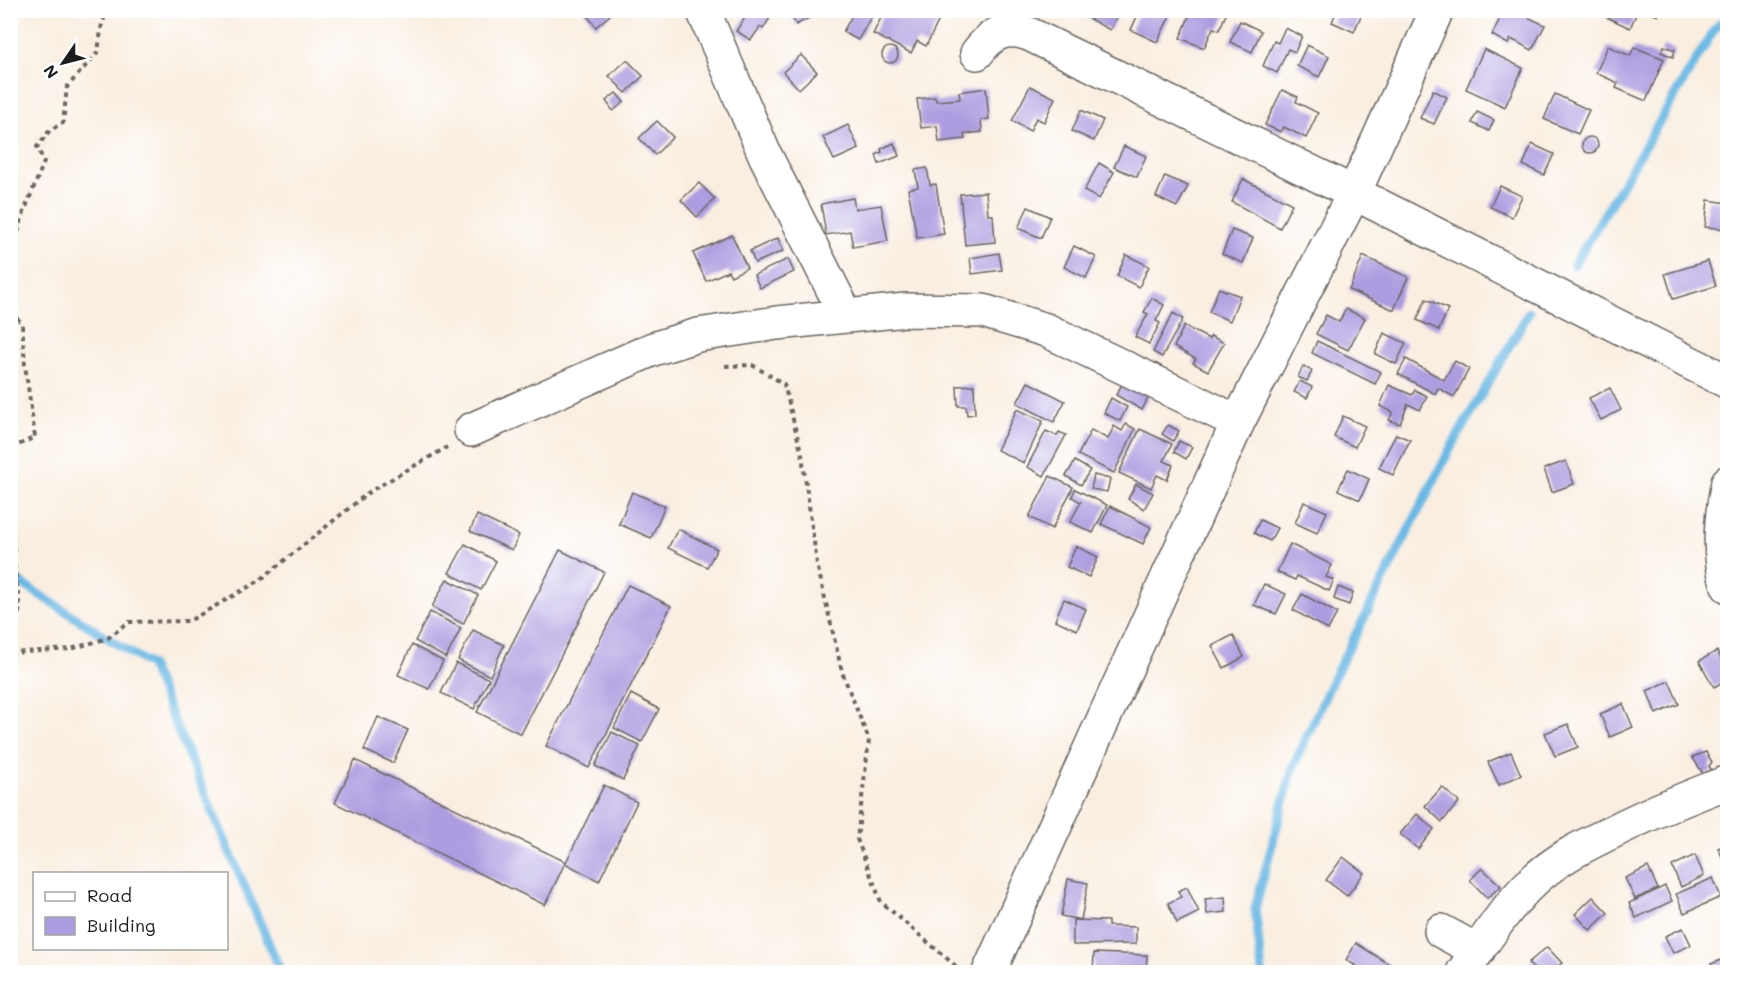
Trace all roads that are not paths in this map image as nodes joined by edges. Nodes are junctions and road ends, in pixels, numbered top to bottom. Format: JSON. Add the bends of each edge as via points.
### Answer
{"nodes":[{"id":1,"x":703,"y":10,"type":"edge"},
{"id":2,"x":1437,"y":10,"type":"edge"},
{"id":3,"x":977,"y":52,"type":"dead end"},
{"id":4,"x":1354,"y":193,"type":"junction"},
{"id":5,"x":846,"y":315,"type":"junction"},
{"id":6,"x":1728,"y":382,"type":"edge"},
{"id":7,"x":1238,"y":422,"type":"junction"},
{"id":8,"x":480,"y":426,"type":"road end"},
{"id":9,"x":1728,"y":482,"type":"edge"},
{"id":10,"x":1728,"y":586,"type":"edge"},
{"id":11,"x":1728,"y":782,"type":"edge"},
{"id":12,"x":1441,"y":930,"type":"dead end"},
{"id":13,"x":1470,"y":962,"type":"edge"},
{"id":14,"x":989,"y":972,"type":"edge"}],
"edges":[{"from":1,"to":5,"type":"street","via":[[761,145]]},
{"from":2,"to":4,"type":"street"},
{"from":3,"to":4,"type":"street","via":[[998,33],[1029,34]]},
{"from":4,"to":6,"type":"street"},
{"from":4,"to":7,"type":"street"},
{"from":5,"to":7,"type":"street","via":[[957,310],[1007,317],[1046,330]]},
{"from":5,"to":8,"type":"street","via":[[674,341]]},
{"from":7,"to":14,"type":"street"},
{"from":9,"to":10,"type":"street","via":[[1722,546]]},
{"from":11,"to":13,"type":"street","via":[[1659,809],[1565,856],[1529,885]]},
{"from":12,"to":13,"type":"street"}]}
